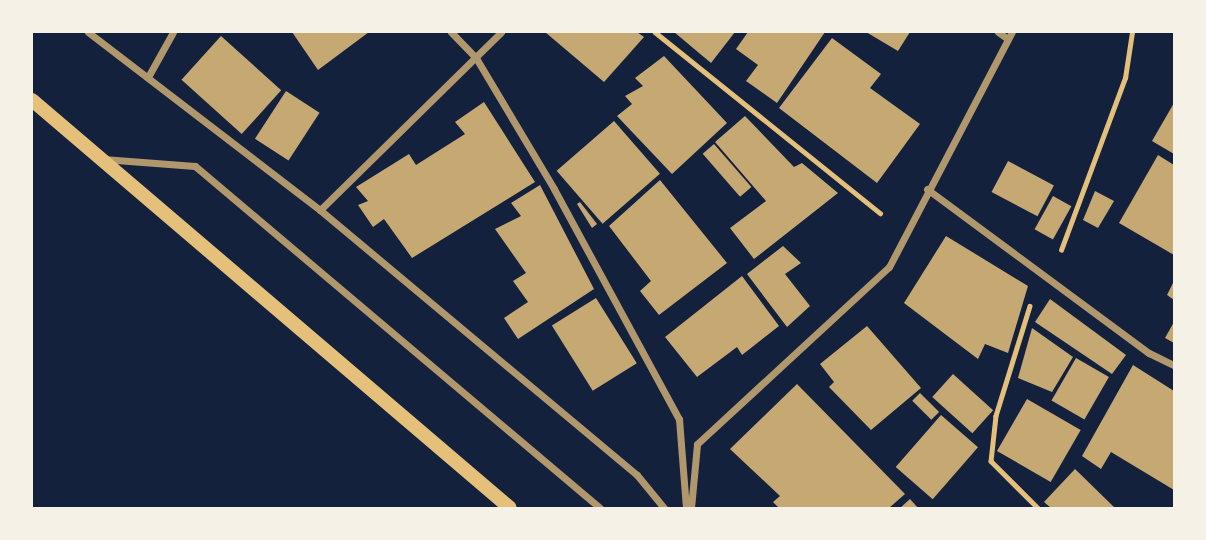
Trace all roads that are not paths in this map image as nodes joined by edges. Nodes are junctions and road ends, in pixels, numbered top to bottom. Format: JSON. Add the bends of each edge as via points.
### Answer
{"nodes":[{"id":1,"x":89,"y":32,"type":"edge"},
{"id":2,"x":173,"y":32,"type":"edge"},
{"id":3,"x":451,"y":32,"type":"edge"},
{"id":4,"x":501,"y":32,"type":"edge"},
{"id":5,"x":998,"y":32,"type":"edge"},
{"id":6,"x":1010,"y":35,"type":"edge"},
{"id":7,"x":476,"y":58,"type":"junction"},
{"id":8,"x":148,"y":77,"type":"junction"},
{"id":9,"x":32,"y":100,"type":"edge"},
{"id":10,"x":96,"y":159,"type":"junction"},
{"id":11,"x":927,"y":189,"type":"junction"},
{"id":12,"x":320,"y":210,"type":"junction"},
{"id":13,"x":1174,"y":365,"type":"edge"},
{"id":14,"x":510,"y":509,"type":"edge"},
{"id":15,"x":600,"y":509,"type":"edge"},
{"id":16,"x":664,"y":509,"type":"edge"},
{"id":17,"x":688,"y":509,"type":"edge"}],
"edges":[{"from":1,"to":8,"type":"street"},
{"from":2,"to":8,"type":"street"},
{"from":3,"to":7,"type":"street"},
{"from":4,"to":7,"type":"street"},
{"from":5,"to":6,"type":"street"},
{"from":6,"to":11,"type":"street"},
{"from":7,"to":12,"type":"street"},
{"from":7,"to":17,"type":"street","via":[[679,419]]},
{"from":8,"to":12,"type":"street"},
{"from":9,"to":10,"type":"main road"},
{"from":10,"to":14,"type":"main road"},
{"from":10,"to":15,"type":"street","via":[[195,166]]},
{"from":11,"to":13,"type":"street"},
{"from":11,"to":17,"type":"street","via":[[889,267],[697,444]]},
{"from":12,"to":16,"type":"street","via":[[637,475]]}]}
